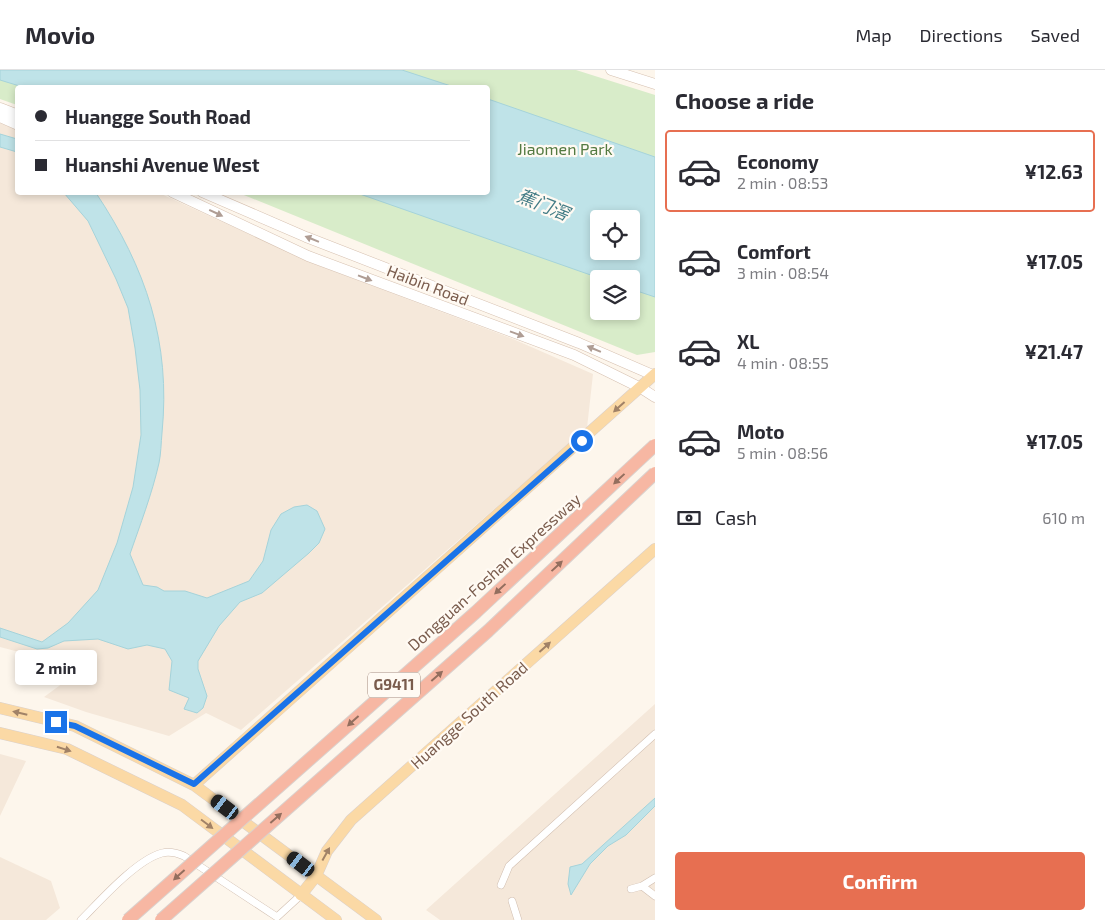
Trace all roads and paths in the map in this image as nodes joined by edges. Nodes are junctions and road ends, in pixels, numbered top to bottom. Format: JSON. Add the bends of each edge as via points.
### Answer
{"nodes":[{"id":1,"x":611,"y":70,"type":"edge"},
{"id":2,"x":655,"y":84,"type":"edge"},
{"id":3,"x":0,"y":108,"type":"edge"},
{"id":4,"x":15,"y":114,"type":"edge"},
{"id":5,"x":0,"y":118,"type":"edge"},
{"id":6,"x":15,"y":124,"type":"edge"},
{"id":7,"x":178,"y":195,"type":"edge"},
{"id":8,"x":209,"y":195,"type":"edge"},
{"id":9,"x":655,"y":375,"type":"edge"},
{"id":10,"x":641,"y":388,"type":"junction"},
{"id":11,"x":655,"y":397,"type":"edge"},
{"id":12,"x":655,"y":445,"type":"edge"},
{"id":13,"x":655,"y":473,"type":"edge"},
{"id":14,"x":655,"y":549,"type":"edge"},
{"id":15,"x":0,"y":708,"type":"edge"},
{"id":16,"x":0,"y":733,"type":"edge"},
{"id":17,"x":655,"y":734,"type":"edge"},
{"id":18,"x":194,"y":784,"type":"junction"},
{"id":19,"x":316,"y":876,"type":"junction"},
{"id":20,"x":655,"y":878,"type":"edge"},
{"id":21,"x":501,"y":885,"type":"dead end"},
{"id":22,"x":642,"y":886,"type":"junction"},
{"id":23,"x":631,"y":889,"type":"dead end"},
{"id":24,"x":301,"y":895,"type":"junction"},
{"id":25,"x":655,"y":896,"type":"edge"},
{"id":26,"x":512,"y":901,"type":"dead end"},
{"id":27,"x":276,"y":919,"type":"edge"},
{"id":28,"x":81,"y":920,"type":"edge"},
{"id":29,"x":128,"y":920,"type":"edge"},
{"id":30,"x":161,"y":920,"type":"edge"},
{"id":31,"x":336,"y":920,"type":"edge"},
{"id":32,"x":376,"y":920,"type":"edge"},
{"id":33,"x":518,"y":920,"type":"edge"}],
"edges":[{"from":1,"to":2,"type":"street"},
{"from":3,"to":4,"type":"street"},
{"from":5,"to":6,"type":"street"},
{"from":7,"to":10,"type":"street","one_way":true,"via":[[308,256],[574,355]]},
{"from":9,"to":8,"type":"street","name":"Haibin Road","one_way":true,"via":[[306,237]]},
{"from":9,"to":10,"type":"main road"},
{"from":10,"to":11,"type":"street"},
{"from":10,"to":18,"type":"main road","one_way":true},
{"from":12,"to":29,"type":"highway","name":"Dongguan-Foshan Expressway","number":"G9411","one_way":true,"bridge":true,"via":[[476,612]]},
{"from":30,"to":13,"type":"highway","number":"G9411","one_way":true,"bridge":true,"via":[[488,631]]},
{"from":19,"to":14,"type":"main road","name":"Huangge South Road","one_way":true,"via":[[327,851],[351,820]]},
{"from":18,"to":15,"type":"main road","one_way":true,"via":[[75,726]]},
{"from":16,"to":24,"type":"main road","one_way":true,"via":[[67,749],[182,805]]},
{"from":17,"to":21,"type":"street","via":[[509,866]]},
{"from":18,"to":19,"type":"main road"},
{"from":19,"to":24,"type":"main road","name":"Huangge South Road"},
{"from":19,"to":32,"type":"main road"},
{"from":20,"to":22,"type":"street"},
{"from":22,"to":23,"type":"street"},
{"from":22,"to":25,"type":"street"},
{"from":24,"to":27,"type":"street"},
{"from":24,"to":31,"type":"main road"},
{"from":26,"to":33,"type":"street"},
{"from":27,"to":28,"type":"street","via":[[184,856],[173,852],[161,853],[134,869]]}]}
